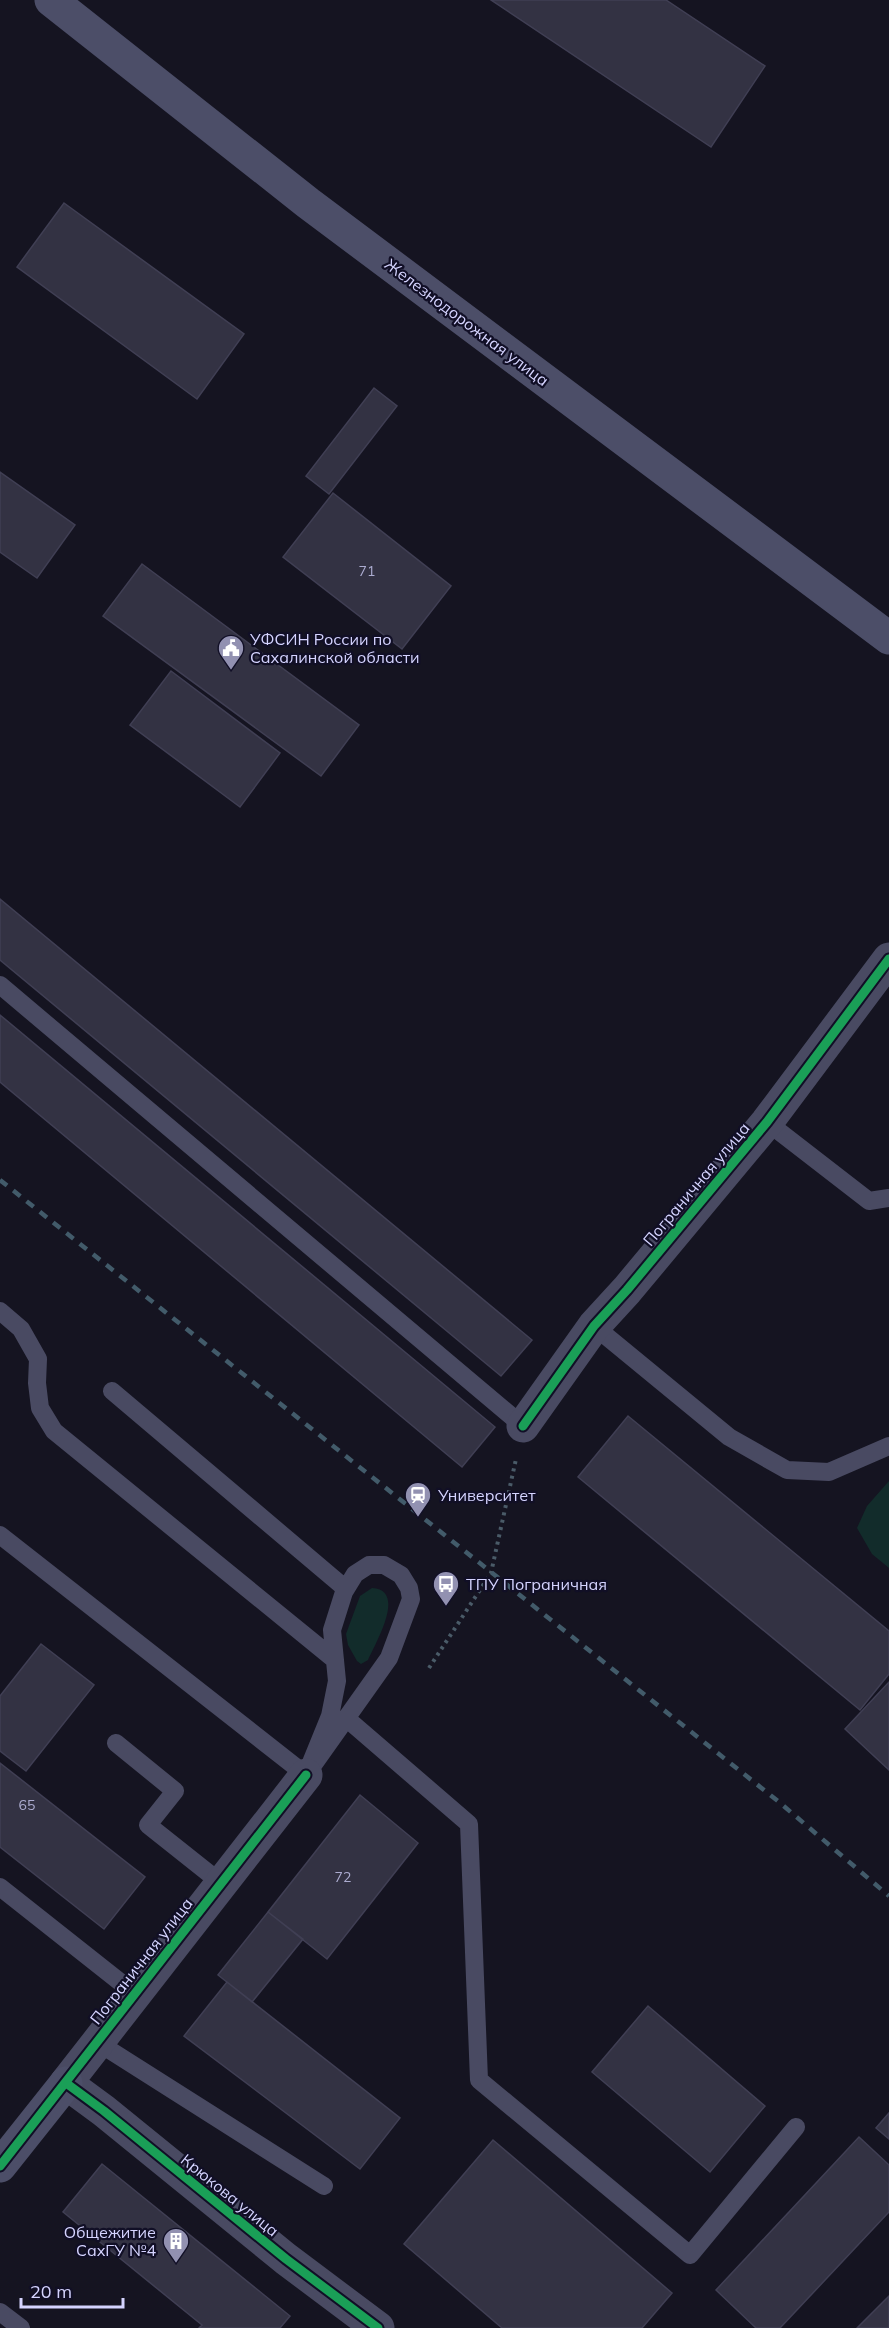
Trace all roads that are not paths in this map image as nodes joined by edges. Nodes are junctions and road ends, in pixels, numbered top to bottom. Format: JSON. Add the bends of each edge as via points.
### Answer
{"nodes":[{"id":1,"x":51,"y":0,"type":"edge"},
{"id":2,"x":889,"y":638,"type":"edge"},
{"id":3,"x":889,"y":959,"type":"edge"},
{"id":4,"x":0,"y":985,"type":"edge"},
{"id":5,"x":767,"y":1122,"type":"junction"},
{"id":6,"x":889,"y":1198,"type":"edge"},
{"id":7,"x":0,"y":1311,"type":"edge"},
{"id":8,"x":594,"y":1326,"type":"junction"},
{"id":9,"x":112,"y":1391,"type":"dead end"},
{"id":10,"x":523,"y":1426,"type":"joint"},
{"id":11,"x":889,"y":1446,"type":"edge"},
{"id":12,"x":0,"y":1535,"type":"edge"},
{"id":13,"x":346,"y":1589,"type":"junction"},
{"id":14,"x":335,"y":1660,"type":"junction"},
{"id":15,"x":346,"y":1718,"type":"junction"},
{"id":16,"x":116,"y":1743,"type":"dead end"},
{"id":17,"x":306,"y":1775,"type":"junction"},
{"id":18,"x":221,"y":1883,"type":"junction"},
{"id":19,"x":0,"y":1887,"type":"edge"},
{"id":20,"x":134,"y":1993,"type":"junction"},
{"id":21,"x":97,"y":2042,"type":"junction"},
{"id":22,"x":66,"y":2083,"type":"junction"},
{"id":23,"x":796,"y":2127,"type":"dead end"},
{"id":24,"x":0,"y":2166,"type":"edge"},
{"id":25,"x":324,"y":2186,"type":"dead end"},
{"id":26,"x":0,"y":2312,"type":"edge"},
{"id":27,"x":21,"y":2328,"type":"edge"},
{"id":28,"x":378,"y":2328,"type":"edge"}],
"edges":[{"from":1,"to":2,"type":"main road","name":"Железнодорожная улица","via":[[308,203]]},
{"from":3,"to":5,"type":"street","name":"Пограничная улица"},
{"from":4,"to":10,"type":"lane"},
{"from":5,"to":6,"type":"lane","via":[[869,1201]]},
{"from":5,"to":8,"type":"street","name":"Пограничная улица"},
{"from":7,"to":14,"type":"lane","via":[[21,1329],[38,1359],[40,1408],[54,1431]]},
{"from":8,"to":10,"type":"street","name":"Пограничная улица"},
{"from":8,"to":11,"type":"lane","via":[[729,1437],[787,1470],[829,1472]]},
{"from":9,"to":13,"type":"lane"},
{"from":12,"to":17,"type":"lane"},
{"from":13,"to":14,"type":"lane","via":[[332,1630]]},
{"from":13,"to":15,"type":"lane","via":[[355,1574],[369,1565],[384,1565],[400,1575],[411,1599],[389,1658]]},
{"from":14,"to":17,"type":"lane","via":[[337,1681],[330,1716]]},
{"from":15,"to":17,"type":"lane"},
{"from":15,"to":23,"type":"lane","via":[[469,1824],[479,2080],[690,2255]]},
{"from":16,"to":18,"type":"lane","via":[[175,1791],[148,1825]]},
{"from":17,"to":18,"type":"street","name":"Пограничная улица"},
{"from":18,"to":20,"type":"street","name":"Пограничная улица"},
{"from":19,"to":20,"type":"lane"},
{"from":20,"to":21,"type":"street","name":"Пограничная улица"},
{"from":21,"to":22,"type":"street","name":"Пограничная улица"},
{"from":21,"to":25,"type":"lane"},
{"from":22,"to":24,"type":"main road","name":"Пограничная улица"},
{"from":22,"to":28,"type":"street","name":"Крюкова улица"},
{"from":26,"to":27,"type":"lane"}]}
